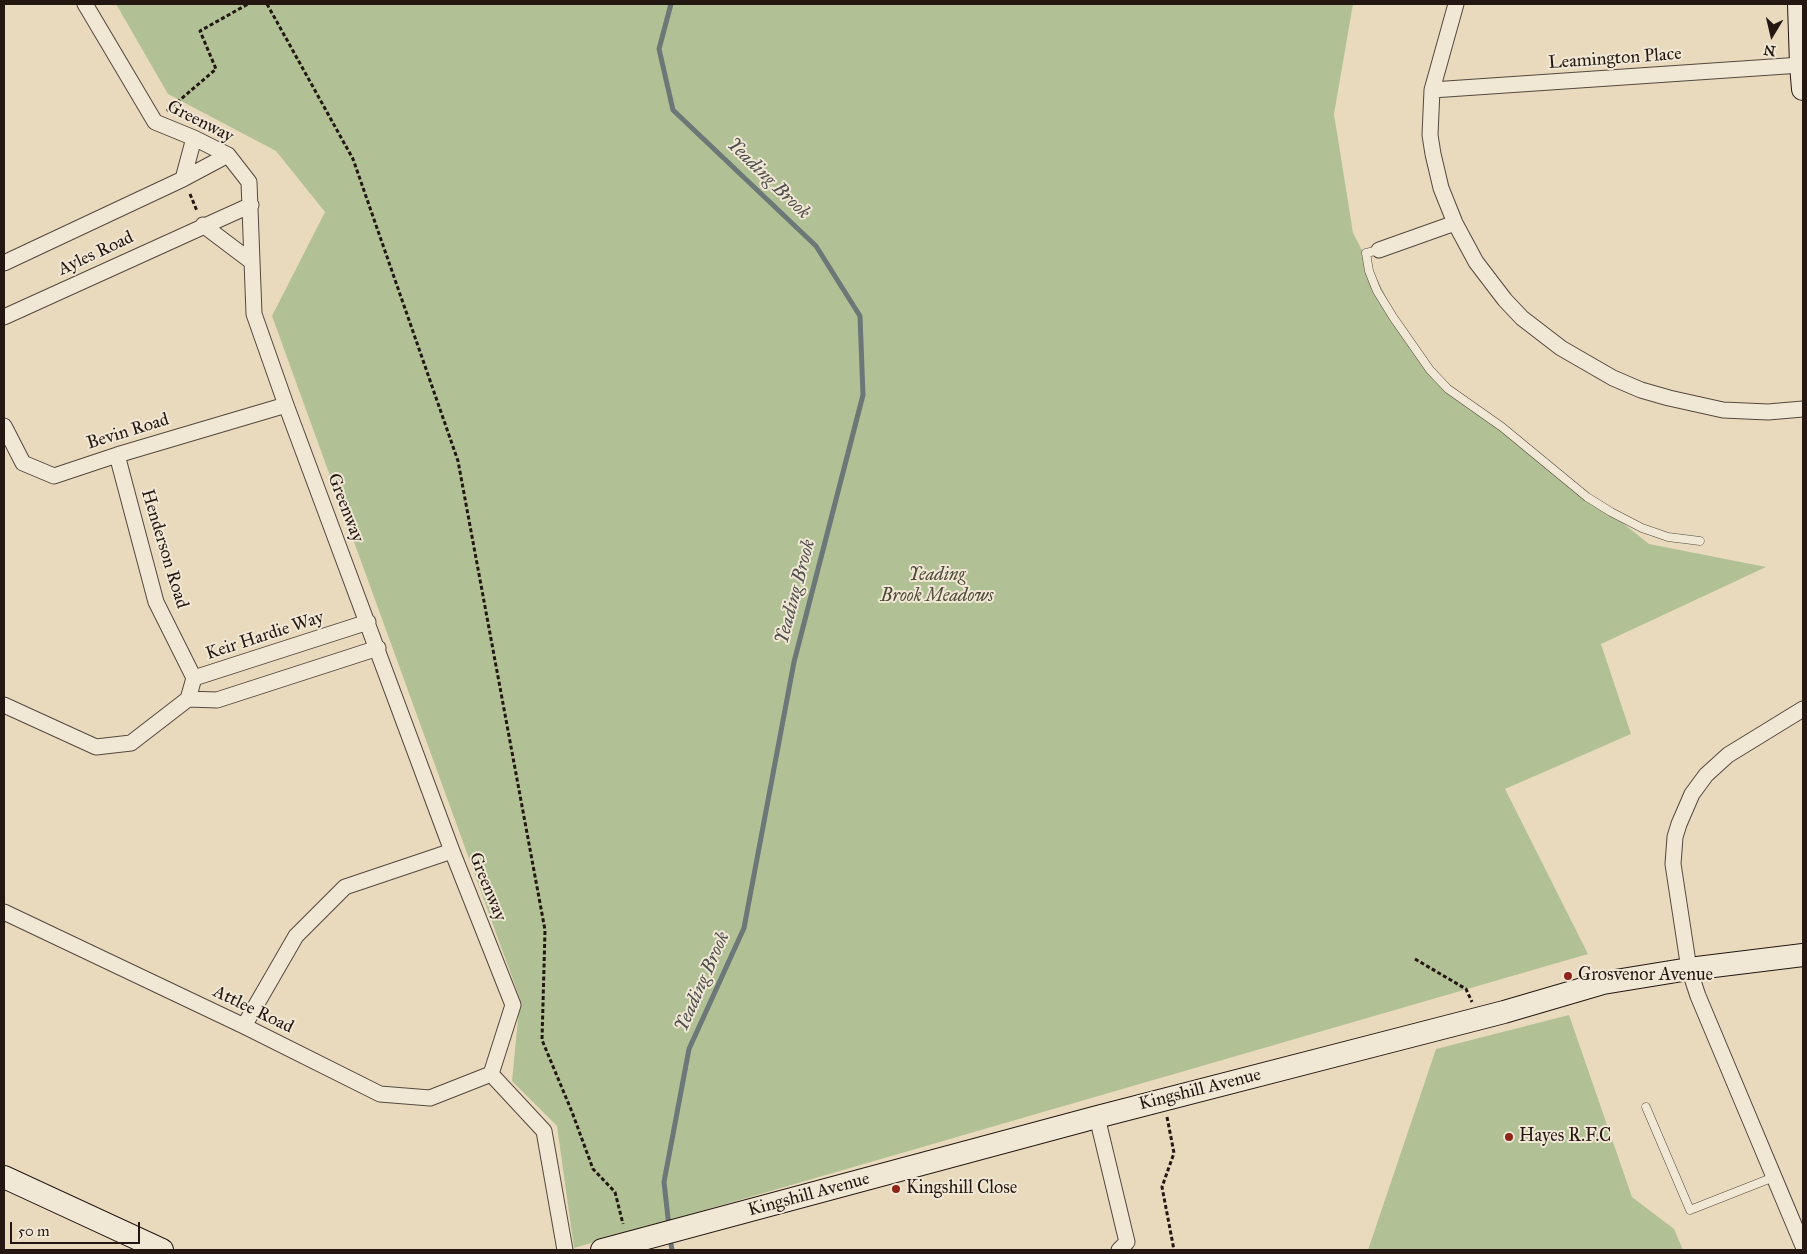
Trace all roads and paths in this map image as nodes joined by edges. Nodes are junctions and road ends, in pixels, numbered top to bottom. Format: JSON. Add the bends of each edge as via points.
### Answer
{"nodes":[{"id":1,"x":85,"y":4,"type":"edge"},
{"id":2,"x":248,"y":4,"type":"edge"},
{"id":3,"x":267,"y":4,"type":"edge"},
{"id":4,"x":1456,"y":4,"type":"edge"},
{"id":5,"x":1799,"y":4,"type":"edge"},
{"id":6,"x":1801,"y":65,"type":"junction"},
{"id":7,"x":1803,"y":89,"type":"edge"},
{"id":8,"x":1432,"y":90,"type":"junction"},
{"id":9,"x":154,"y":122,"type":"junction"},
{"id":10,"x":194,"y":138,"type":"junction"},
{"id":11,"x":228,"y":155,"type":"junction"},
{"id":12,"x":183,"y":179,"type":"junction"},
{"id":13,"x":251,"y":205,"type":"junction"},
{"id":14,"x":1454,"y":223,"type":"junction"},
{"id":15,"x":203,"y":225,"type":"junction"},
{"id":16,"x":1378,"y":250,"type":"joint"},
{"id":17,"x":252,"y":262,"type":"junction"},
{"id":18,"x":4,"y":263,"type":"edge"},
{"id":19,"x":4,"y":317,"type":"edge"},
{"id":20,"x":286,"y":405,"type":"junction"},
{"id":21,"x":1803,"y":409,"type":"edge"},
{"id":22,"x":4,"y":426,"type":"edge"},
{"id":23,"x":117,"y":454,"type":"junction"},
{"id":24,"x":1700,"y":541,"type":"dead end"},
{"id":25,"x":368,"y":622,"type":"junction"},
{"id":26,"x":378,"y":648,"type":"junction"},
{"id":27,"x":194,"y":678,"type":"junction"},
{"id":28,"x":188,"y":699,"type":"junction"},
{"id":29,"x":4,"y":705,"type":"edge"},
{"id":30,"x":1803,"y":709,"type":"edge"},
{"id":31,"x":452,"y":851,"type":"junction"},
{"id":32,"x":4,"y":912,"type":"edge"},
{"id":33,"x":1803,"y":955,"type":"edge"},
{"id":34,"x":1414,"y":958,"type":"dead end"},
{"id":35,"x":1689,"y":969,"type":"junction"},
{"id":36,"x":1481,"y":1018,"type":"junction"},
{"id":37,"x":244,"y":1026,"type":"junction"},
{"id":38,"x":491,"y":1074,"type":"junction"},
{"id":39,"x":1164,"y":1099,"type":"junction"},
{"id":40,"x":1646,"y":1107,"type":"dead end"},
{"id":41,"x":1097,"y":1117,"type":"junction"},
{"id":42,"x":4,"y":1177,"type":"edge"},
{"id":43,"x":1774,"y":1178,"type":"junction"},
{"id":44,"x":638,"y":1242,"type":"junction"},
{"id":45,"x":1803,"y":1246,"type":"edge"},
{"id":46,"x":162,"y":1250,"type":"edge"},
{"id":47,"x":566,"y":1250,"type":"edge"},
{"id":48,"x":602,"y":1250,"type":"edge"},
{"id":49,"x":1119,"y":1250,"type":"edge"},
{"id":50,"x":1174,"y":1250,"type":"edge"}],
"edges":[{"from":1,"to":9,"type":"street","name":"Greenway"},
{"from":2,"to":9,"type":"path","via":[[200,31],[216,69]]},
{"from":3,"to":44,"type":"path","via":[[353,159],[458,461],[545,930],[542,1040],[593,1168],[615,1192]]},
{"from":4,"to":8,"type":"street"},
{"from":5,"to":6,"type":"street"},
{"from":6,"to":7,"type":"street"},
{"from":6,"to":8,"type":"street","name":"Leamington Place"},
{"from":8,"to":14,"type":"street","via":[[1432,154]]},
{"from":9,"to":10,"type":"street","name":"Greenway"},
{"from":10,"to":11,"type":"street","name":"Greenway"},
{"from":10,"to":12,"type":"street"},
{"from":11,"to":12,"type":"street","name":"Ayles Road"},
{"from":11,"to":13,"type":"street","name":"Greenway","via":[[249,182]]},
{"from":12,"to":15,"type":"path"},
{"from":12,"to":18,"type":"street","name":"Ayles Road"},
{"from":13,"to":15,"type":"street","name":"Ayles Road"},
{"from":13,"to":17,"type":"street","name":"Greenway"},
{"from":14,"to":16,"type":"street"},
{"from":14,"to":21,"type":"street","via":[[1476,262],[1505,300],[1542,335],[1584,363],[1641,390],[1700,406],[1746,412]]},
{"from":15,"to":17,"type":"street"},
{"from":15,"to":19,"type":"street","name":"Ayles Road"},
{"from":16,"to":24,"type":"lane","via":[[1366,253],[1377,292],[1430,370],[1448,390],[1502,427],[1611,512],[1668,537]]},
{"from":17,"to":20,"type":"street","name":"Greenway","via":[[254,314]]},
{"from":20,"to":23,"type":"street","name":"Bevin Road"},
{"from":20,"to":25,"type":"street","name":"Greenway"},
{"from":22,"to":23,"type":"street","name":"Bevin Road","via":[[23,463],[54,476]]},
{"from":23,"to":27,"type":"street","name":"Henderson Road","via":[[156,602]]},
{"from":25,"to":26,"type":"street","name":"Greenway"},
{"from":25,"to":27,"type":"street","name":"Keir Hardie Way"},
{"from":26,"to":28,"type":"street","via":[[217,700]]},
{"from":26,"to":31,"type":"street","name":"Greenway"},
{"from":27,"to":28,"type":"street","name":"Keir Hardie Way"},
{"from":28,"to":29,"type":"street","via":[[131,744],[96,747]]},
{"from":30,"to":35,"type":"street","via":[[1728,755],[1706,775],[1692,794],[1679,824],[1674,850],[1674,881]]},
{"from":31,"to":37,"type":"street","via":[[345,887],[296,936]]},
{"from":31,"to":38,"type":"street","name":"Greenway","via":[[513,1005]]},
{"from":32,"to":37,"type":"street","name":"Attlee Road"},
{"from":33,"to":35,"type":"street","name":"Kingshill Avenue"},
{"from":34,"to":36,"type":"path","via":[[1466,989]]},
{"from":35,"to":36,"type":"street","name":"Kingshill Avenue","via":[[1603,983]]},
{"from":35,"to":43,"type":"street"},
{"from":36,"to":39,"type":"street","name":"Kingshill Avenue"},
{"from":37,"to":38,"type":"street","name":"Attlee Road","via":[[380,1094],[430,1098]]},
{"from":38,"to":47,"type":"street","via":[[544,1132]]},
{"from":39,"to":41,"type":"street","name":"Kingshill Avenue"},
{"from":39,"to":50,"type":"path","via":[[1174,1152],[1162,1187]]},
{"from":40,"to":43,"type":"lane","via":[[1690,1210]]},
{"from":41,"to":44,"type":"street","name":"Kingshill Avenue"},
{"from":41,"to":49,"type":"street","via":[[1127,1242]]},
{"from":42,"to":46,"type":"street"},
{"from":43,"to":45,"type":"street"},
{"from":44,"to":48,"type":"street","name":"Kingshill Avenue"}]}
